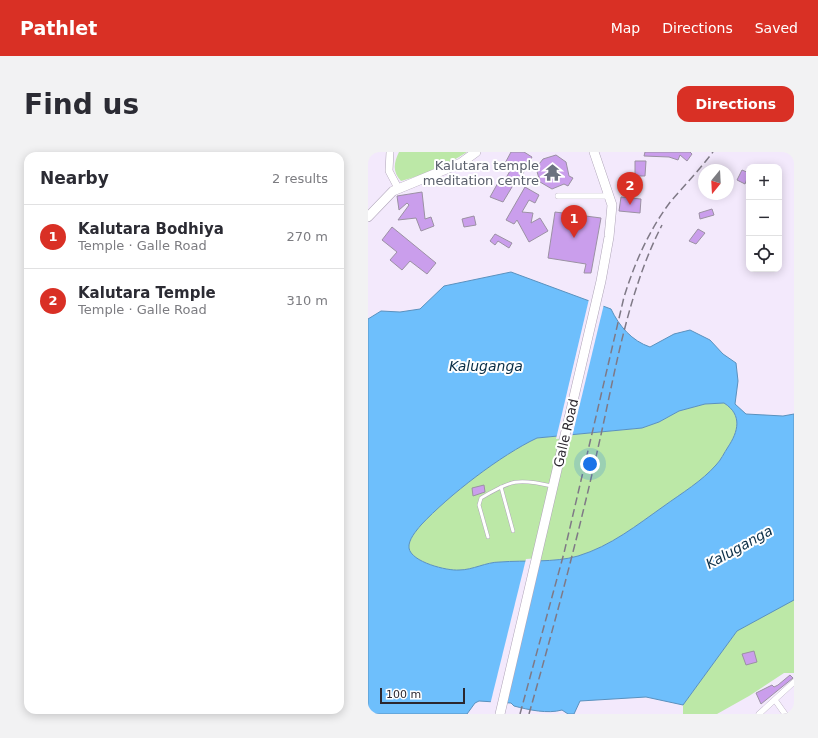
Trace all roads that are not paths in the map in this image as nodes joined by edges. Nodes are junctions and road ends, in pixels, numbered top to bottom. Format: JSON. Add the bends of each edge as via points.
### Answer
{"nodes":[{"id":1,"x":390,"y":152,"type":"edge"},
{"id":2,"x":476,"y":152,"type":"edge"},
{"id":3,"x":594,"y":152,"type":"edge"},
{"id":4,"x":398,"y":188,"type":"junction"},
{"id":5,"x":558,"y":196,"type":"dead end"},
{"id":6,"x":609,"y":196,"type":"junction"},
{"id":7,"x":368,"y":217,"type":"edge"},
{"id":8,"x":554,"y":486,"type":"junction"},
{"id":9,"x":501,"y":487,"type":"junction"},
{"id":10,"x":513,"y":531,"type":"dead end"},
{"id":11,"x":488,"y":538,"type":"dead end"},
{"id":12,"x":794,"y":682,"type":"edge"},
{"id":13,"x":775,"y":700,"type":"junction"},
{"id":14,"x":500,"y":714,"type":"edge"},
{"id":15,"x":759,"y":714,"type":"edge"},
{"id":16,"x":785,"y":714,"type":"edge"}],
"edges":[{"from":1,"to":4,"type":"street","via":[[389,171]]},
{"from":2,"to":4,"type":"main road","via":[[461,163]]},
{"from":3,"to":6,"type":"main road","name":"Galle Road"},
{"from":4,"to":7,"type":"main road"},
{"from":5,"to":6,"type":"street"},
{"from":6,"to":8,"type":"main road","name":"Galle Road","via":[[612,205],[611,222],[601,281]]},
{"from":8,"to":9,"type":"lane","via":[[524,480]]},
{"from":8,"to":14,"type":"main road","name":"Galle Road"},
{"from":9,"to":10,"type":"lane"},
{"from":9,"to":11,"type":"lane","via":[[478,501]]},
{"from":12,"to":13,"type":"street"},
{"from":13,"to":15,"type":"street"},
{"from":13,"to":16,"type":"street"}]}
